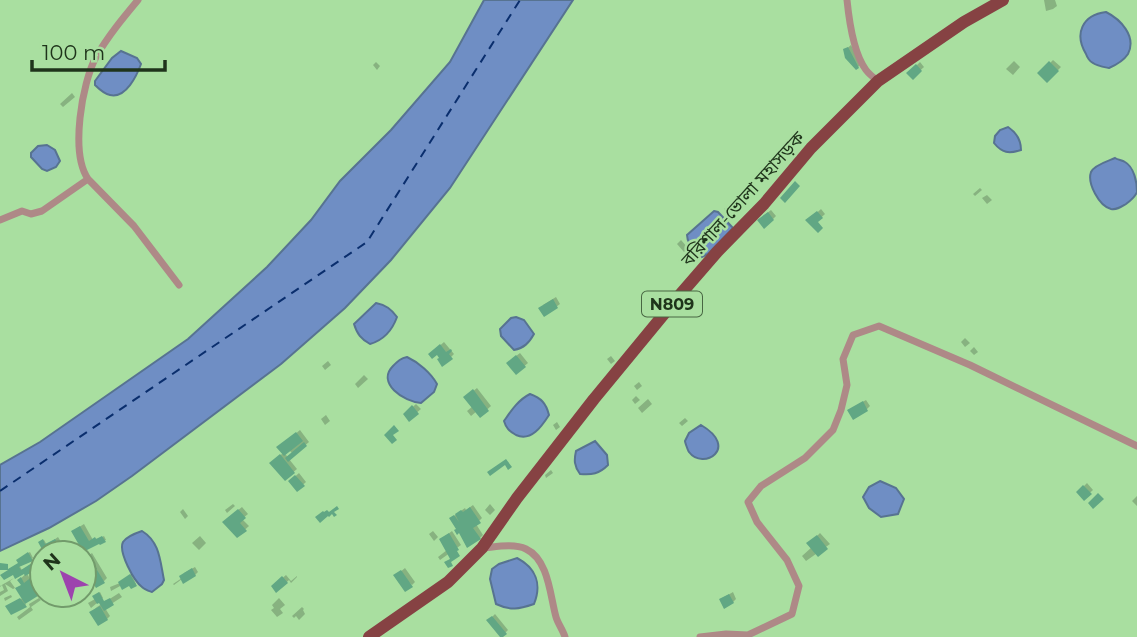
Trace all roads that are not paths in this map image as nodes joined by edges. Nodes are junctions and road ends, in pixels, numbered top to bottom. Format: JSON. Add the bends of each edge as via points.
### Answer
{"nodes":[{"id":1,"x":138,"y":0,"type":"edge"},
{"id":2,"x":847,"y":0,"type":"edge"},
{"id":3,"x":1003,"y":0,"type":"edge"},
{"id":4,"x":878,"y":81,"type":"junction"},
{"id":5,"x":88,"y":179,"type":"junction"},
{"id":6,"x":0,"y":220,"type":"edge"},
{"id":7,"x":179,"y":285,"type":"dead end"},
{"id":8,"x":1137,"y":446,"type":"edge"},
{"id":9,"x":482,"y":548,"type":"junction"},
{"id":10,"x":369,"y":637,"type":"edge"},
{"id":11,"x":565,"y":637,"type":"edge"},
{"id":12,"x":700,"y":637,"type":"edge"}],
"edges":[{"from":1,"to":5,"type":"street","via":[[94,61],[80,111],[78,149]]},
{"from":2,"to":4,"type":"street","via":[[860,58]]},
{"from":3,"to":4,"type":"highway","name":"বরিশাল-ভোলা মহাসড়ক","number":"N809"},
{"from":4,"to":9,"type":"highway","name":"বরিশাল-ভোলা মহাসড়ক","number":"N809","via":[[811,148],[678,297],[594,398]]},
{"from":5,"to":6,"type":"street","via":[[42,211],[22,211]]},
{"from":5,"to":7,"type":"street","via":[[134,226]]},
{"from":8,"to":12,"type":"street","via":[[878,326],[853,335],[843,359],[846,385],[833,430],[805,458],[761,486],[748,502],[799,586],[792,614],[748,635]]},
{"from":9,"to":10,"type":"highway","name":"বরিশাল-ভোলা মহাসড়ক","number":"N809","via":[[448,582]]},
{"from":9,"to":11,"type":"street","via":[[526,548],[537,558]]}]}
